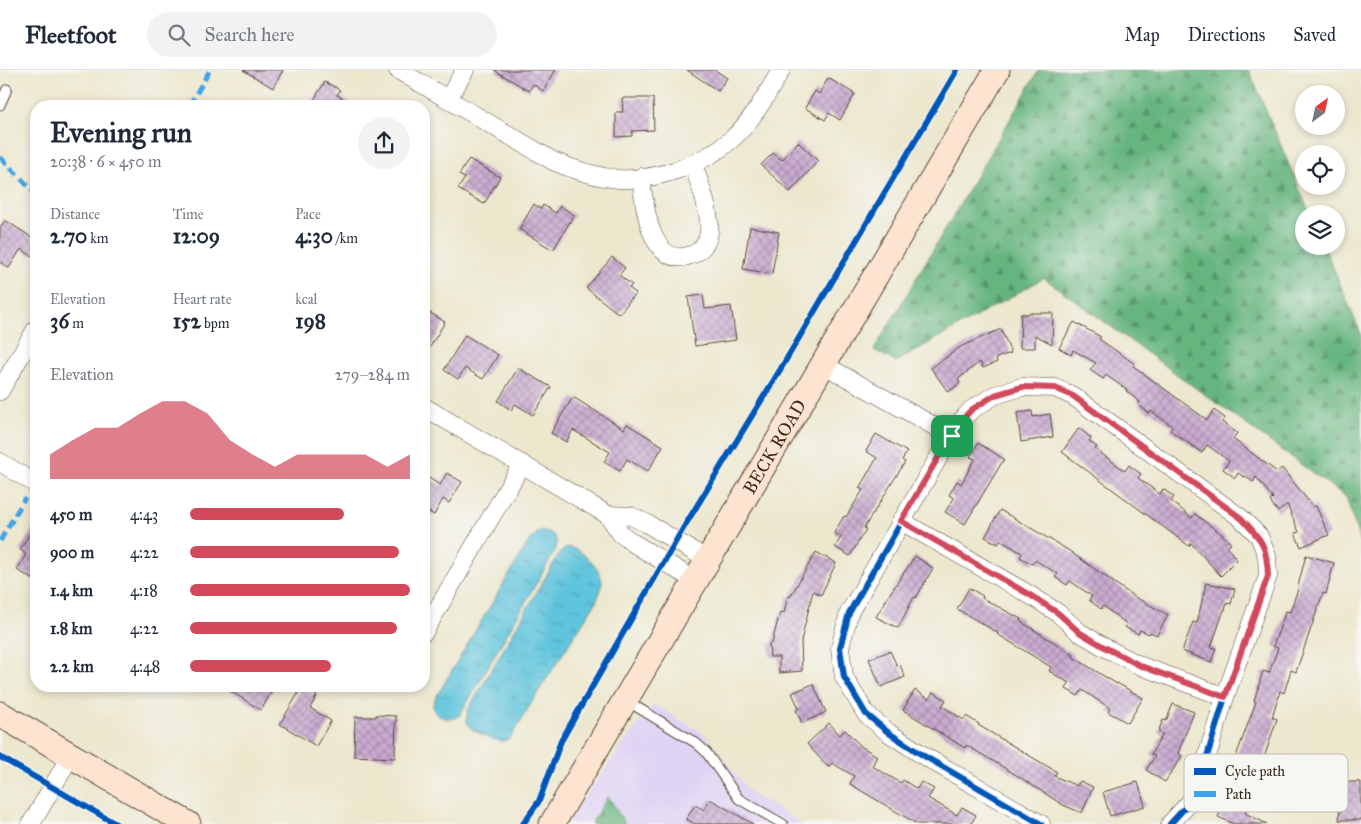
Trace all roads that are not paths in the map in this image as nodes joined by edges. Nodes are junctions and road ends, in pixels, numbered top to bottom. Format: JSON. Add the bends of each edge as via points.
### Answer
{"nodes":[{"id":1,"x":398,"y":70,"type":"edge"},
{"id":2,"x":465,"y":70,"type":"edge"},
{"id":3,"x":781,"y":70,"type":"edge"},
{"id":4,"x":997,"y":70,"type":"edge"},
{"id":5,"x":7,"y":90,"type":"dead end"},
{"id":6,"x":448,"y":99,"type":"junction"},
{"id":7,"x":0,"y":104,"type":"edge"},
{"id":8,"x":693,"y":164,"type":"junction"},
{"id":9,"x":641,"y":177,"type":"junction"},
{"id":10,"x":30,"y":339,"type":"edge"},
{"id":11,"x":824,"y":364,"type":"junction"},
{"id":12,"x":0,"y":391,"type":"edge"},
{"id":13,"x":430,"y":410,"type":"edge"},
{"id":14,"x":952,"y":436,"type":"junction"},
{"id":15,"x":0,"y":462,"type":"edge"},
{"id":16,"x":522,"y":464,"type":"junction"},
{"id":17,"x":30,"y":480,"type":"edge"},
{"id":18,"x":608,"y":514,"type":"junction"},
{"id":19,"x":901,"y":521,"type":"junction"},
{"id":20,"x":708,"y":560,"type":"junction"},
{"id":21,"x":696,"y":581,"type":"junction"},
{"id":22,"x":430,"y":622,"type":"edge"},
{"id":23,"x":1225,"y":697,"type":"junction"},
{"id":24,"x":625,"y":700,"type":"junction"},
{"id":25,"x":0,"y":714,"type":"edge"},
{"id":26,"x":1208,"y":754,"type":"edge"},
{"id":27,"x":71,"y":756,"type":"junction"},
{"id":28,"x":1184,"y":809,"type":"edge"},
{"id":29,"x":31,"y":824,"type":"edge"},
{"id":30,"x":188,"y":824,"type":"edge"},
{"id":31,"x":552,"y":824,"type":"edge"},
{"id":32,"x":784,"y":824,"type":"edge"},
{"id":33,"x":1041,"y":824,"type":"edge"},
{"id":34,"x":1170,"y":824,"type":"edge"}],
"edges":[{"from":1,"to":6,"type":"street"},
{"from":2,"to":6,"type":"street"},
{"from":3,"to":8,"type":"street","via":[[758,108],[732,139]]},
{"from":4,"to":11,"type":"main road","name":"BECK ROAD"},
{"from":5,"to":7,"type":"lane"},
{"from":6,"to":9,"type":"street","via":[[573,169],[620,179]]},
{"from":8,"to":9,"type":"street"},
{"from":8,"to":9,"type":"street","via":[[708,216],[709,233],[699,250],[684,257],[666,254],[653,238]]},
{"from":10,"to":12,"type":"street"},
{"from":11,"to":14,"type":"street"},
{"from":11,"to":20,"type":"main road","name":"BECK ROAD"},
{"from":13,"to":16,"type":"street"},
{"from":14,"to":19,"type":"street"},
{"from":14,"to":23,"type":"street","via":[[971,410],[995,395],[1022,387],[1055,388],[1073,396],[1241,518],[1259,536],[1267,556],[1268,576]]},
{"from":15,"to":17,"type":"street"},
{"from":16,"to":18,"type":"street"},
{"from":16,"to":22,"type":"street"},
{"from":18,"to":20,"type":"street","via":[[631,516]]},
{"from":18,"to":21,"type":"street","via":[[621,534]]},
{"from":19,"to":23,"type":"street","via":[[1030,595],[1106,648],[1141,666]]},
{"from":19,"to":33,"type":"street","via":[[849,613],[840,648],[844,676],[866,714],[889,733]]},
{"from":20,"to":21,"type":"main road","name":"BECK ROAD"},
{"from":21,"to":24,"type":"main road","name":"BECK ROAD"},
{"from":23,"to":26,"type":"street"},
{"from":24,"to":31,"type":"main road","name":"BECK ROAD"},
{"from":24,"to":32,"type":"lane","via":[[696,743],[739,799]]},
{"from":25,"to":27,"type":"main road"},
{"from":27,"to":29,"type":"street"},
{"from":27,"to":30,"type":"main road"},
{"from":28,"to":34,"type":"street"}]}
